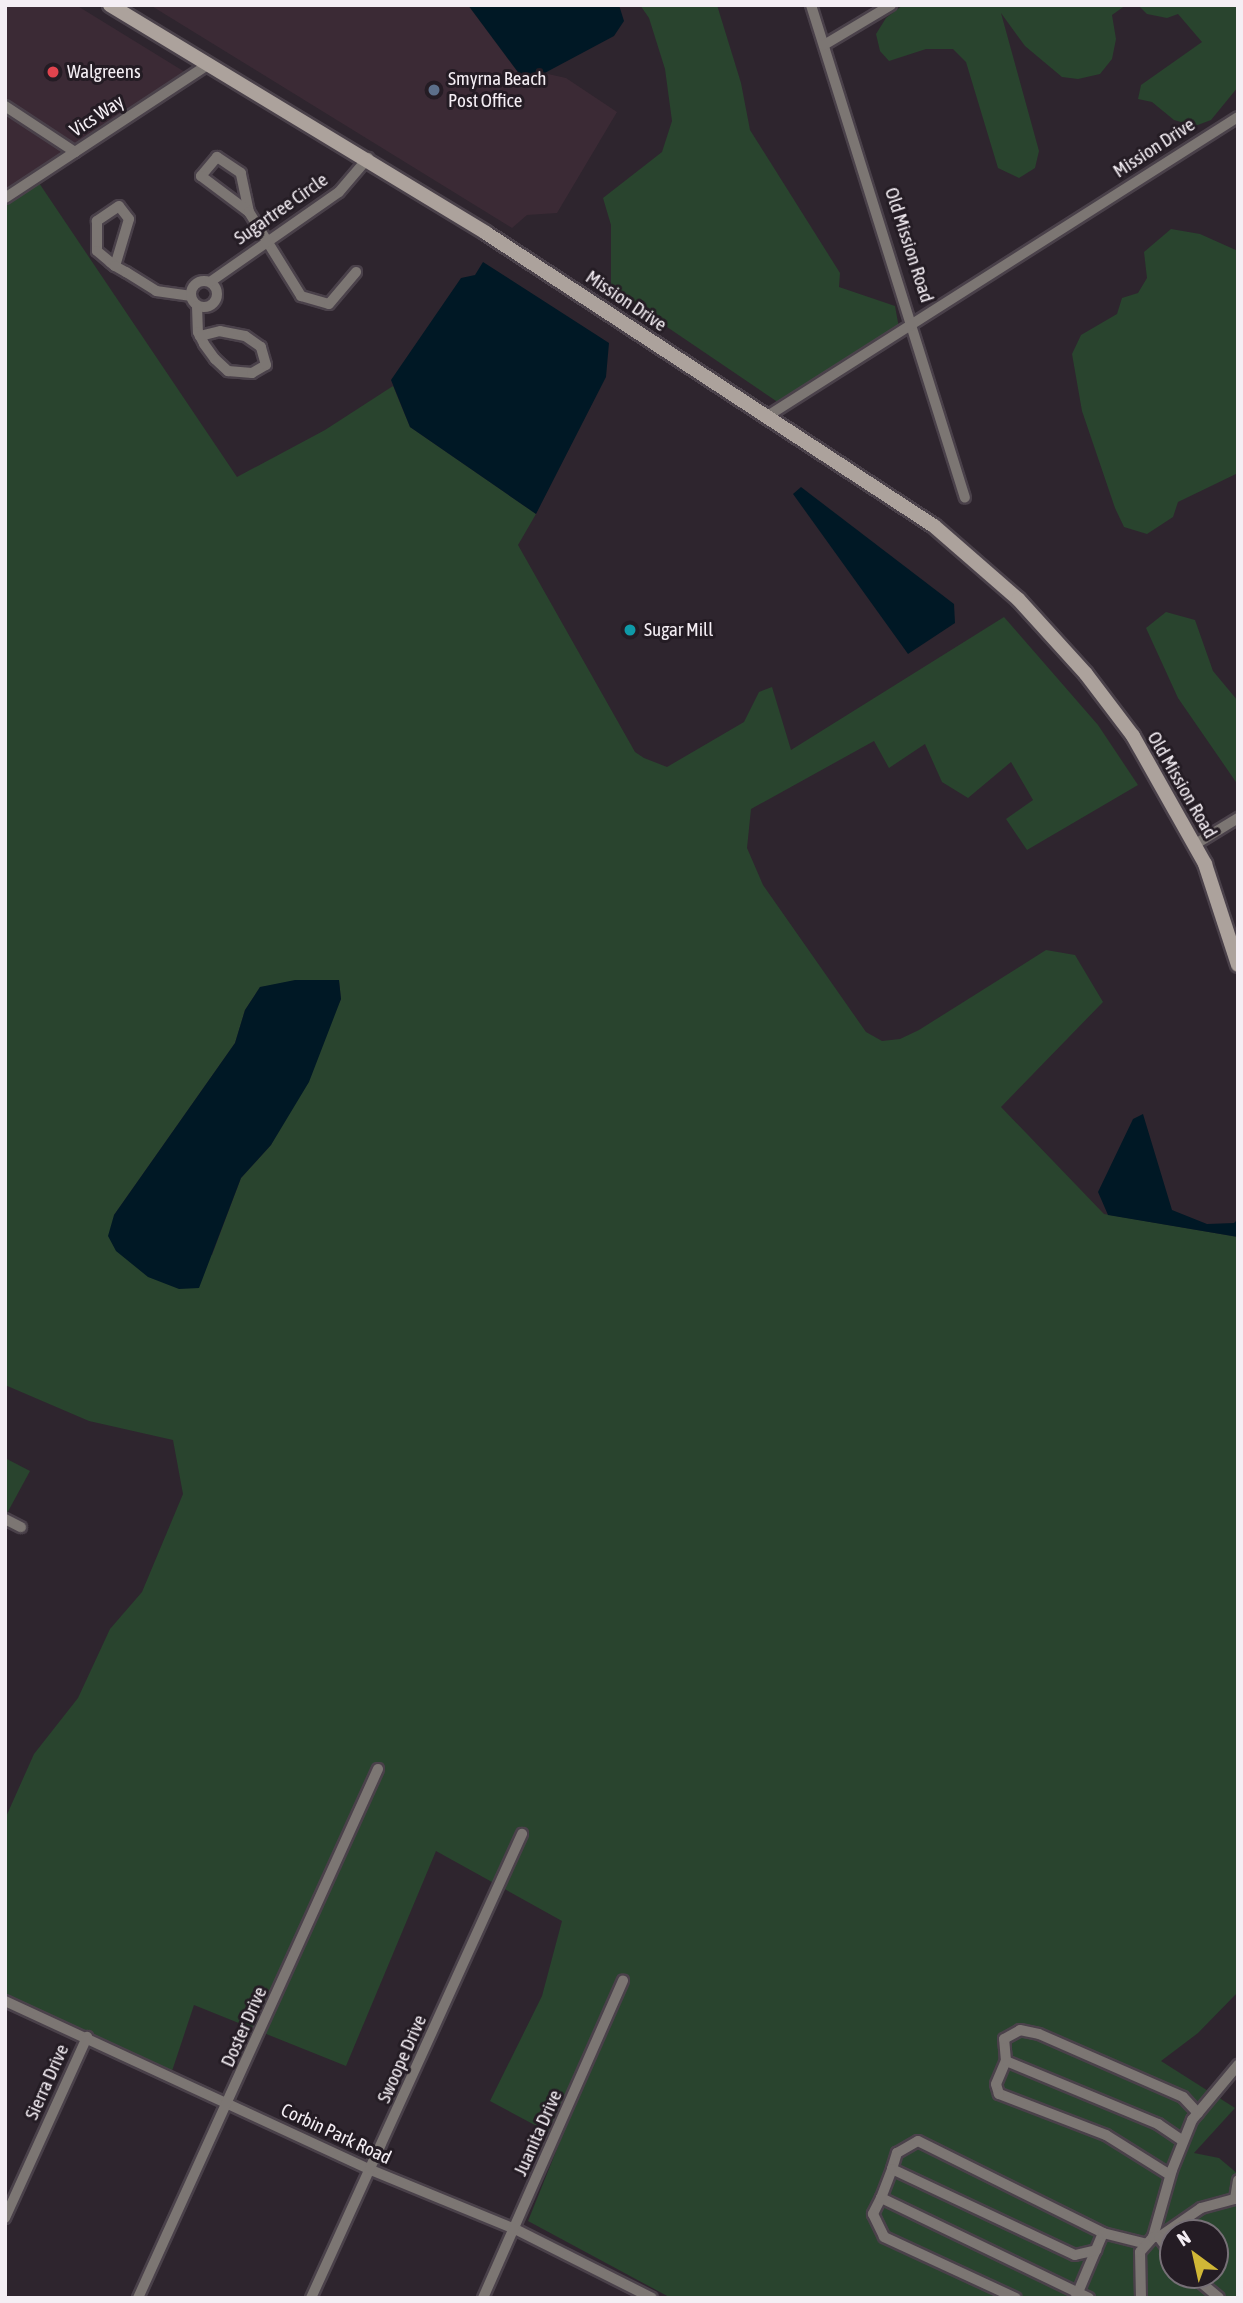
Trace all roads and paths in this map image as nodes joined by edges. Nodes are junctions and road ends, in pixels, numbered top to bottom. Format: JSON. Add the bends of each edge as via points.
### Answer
{"nodes":[{"id":1,"x":110,"y":5,"type":"edge"},
{"id":2,"x":811,"y":5,"type":"edge"},
{"id":3,"x":891,"y":5,"type":"edge"},
{"id":4,"x":824,"y":46,"type":"junction"},
{"id":5,"x":209,"y":64,"type":"junction"},
{"id":6,"x":5,"y":106,"type":"edge"},
{"id":7,"x":1238,"y":117,"type":"edge"},
{"id":8,"x":75,"y":152,"type":"junction"},
{"id":9,"x":368,"y":158,"type":"junction"},
{"id":10,"x":5,"y":198,"type":"edge"},
{"id":11,"x":249,"y":212,"type":"junction"},
{"id":12,"x":268,"y":240,"type":"junction"},
{"id":13,"x":116,"y":265,"type":"junction"},
{"id":14,"x":356,"y":272,"type":"dead end"},
{"id":15,"x":210,"y":282,"type":"junction"},
{"id":16,"x":190,"y":296,"type":"junction"},
{"id":17,"x":197,"y":306,"type":"junction"},
{"id":18,"x":914,"y":325,"type":"junction"},
{"id":19,"x":200,"y":337,"type":"junction"},
{"id":20,"x":766,"y":417,"type":"junction"},
{"id":21,"x":965,"y":498,"type":"dead end"},
{"id":22,"x":1086,"y":674,"type":"joint"},
{"id":23,"x":1238,"y":818,"type":"edge"},
{"id":24,"x":1194,"y":845,"type":"junction"},
{"id":25,"x":1238,"y":965,"type":"edge"},
{"id":26,"x":5,"y":1519,"type":"edge"},
{"id":27,"x":21,"y":1527,"type":"dead end"},
{"id":28,"x":378,"y":1769,"type":"dead end"},
{"id":29,"x":522,"y":1834,"type":"dead end"},
{"id":30,"x":623,"y":1981,"type":"dead end"},
{"id":31,"x":5,"y":2001,"type":"edge"},
{"id":32,"x":87,"y":2037,"type":"junction"},
{"id":33,"x":1006,"y":2061,"type":"junction"},
{"id":34,"x":1238,"y":2065,"type":"edge"},
{"id":35,"x":229,"y":2103,"type":"junction"},
{"id":36,"x":1198,"y":2113,"type":"junction"},
{"id":37,"x":1183,"y":2141,"type":"junction"},
{"id":38,"x":892,"y":2169,"type":"junction"},
{"id":39,"x":371,"y":2170,"type":"junction"},
{"id":40,"x":1170,"y":2175,"type":"junction"},
{"id":41,"x":1238,"y":2180,"type":"edge"},
{"id":42,"x":881,"y":2198,"type":"junction"},
{"id":43,"x":5,"y":2218,"type":"edge"},
{"id":44,"x":515,"y":2229,"type":"junction"},
{"id":45,"x":1103,"y":2233,"type":"junction"},
{"id":46,"x":1153,"y":2240,"type":"junction"},
{"id":47,"x":1159,"y":2245,"type":"edge"},
{"id":48,"x":1096,"y":2250,"type":"junction"},
{"id":49,"x":1075,"y":2255,"type":"junction"},
{"id":50,"x":1086,"y":2274,"type":"junction"},
{"id":51,"x":1077,"y":2295,"type":"edge"},
{"id":52,"x":138,"y":2298,"type":"edge"},
{"id":53,"x":311,"y":2298,"type":"edge"},
{"id":54,"x":483,"y":2298,"type":"edge"},
{"id":55,"x":652,"y":2298,"type":"edge"},
{"id":56,"x":1016,"y":2298,"type":"edge"},
{"id":57,"x":1089,"y":2298,"type":"edge"},
{"id":58,"x":1141,"y":2298,"type":"edge"}],
"edges":[{"from":1,"to":5,"type":"street","name":"Mission Drive"},
{"from":2,"to":4,"type":"street","name":"Old Mission Road"},
{"from":3,"to":4,"type":"street"},
{"from":4,"to":18,"type":"street","name":"Old Mission Road"},
{"from":5,"to":8,"type":"street","name":"Vics Way"},
{"from":5,"to":9,"type":"street","name":"Mission Drive"},
{"from":6,"to":8,"type":"street"},
{"from":7,"to":18,"type":"street","name":"Mission Drive"},
{"from":8,"to":10,"type":"street","name":"Vics Way"},
{"from":9,"to":12,"type":"street","name":"Sugartree Circle","via":[[339,192]]},
{"from":9,"to":20,"type":"street","name":"Mission Drive"},
{"from":11,"to":11,"type":"street","via":[[201,176],[217,157],[241,173]]},
{"from":11,"to":12,"type":"street"},
{"from":12,"to":14,"type":"street","via":[[298,291],[310,300],[329,304],[336,300]]},
{"from":12,"to":15,"type":"street","name":"Sugartree Circle"},
{"from":13,"to":13,"type":"street","via":[[97,251],[97,220],[119,206],[129,219]]},
{"from":13,"to":16,"type":"street","via":[[156,291]]},
{"from":15,"to":16,"type":"street","via":[[196,283]]},
{"from":15,"to":17,"type":"street","via":[[216,290],[214,302]]},
{"from":16,"to":17,"type":"street"},
{"from":17,"to":19,"type":"street"},
{"from":18,"to":20,"type":"street","name":"Mission Drive"},
{"from":18,"to":21,"type":"street","name":"Old Mission Road"},
{"from":19,"to":19,"type":"street","via":[[228,371],[252,373],[265,365],[261,347],[245,336],[220,331]]},
{"from":20,"to":22,"type":"street","name":"Mission Drive","via":[[934,526],[1018,599]]},
{"from":22,"to":24,"type":"street","name":"Old Mission Road","via":[[1133,736]]},
{"from":23,"to":24,"type":"street"},
{"from":24,"to":25,"type":"street","name":"Old Mission Road","via":[[1205,864]]},
{"from":26,"to":27,"type":"street"},
{"from":28,"to":35,"type":"street","name":"Doster Drive"},
{"from":29,"to":39,"type":"street","name":"Swoope Drive"},
{"from":30,"to":44,"type":"street","name":"Juanita Drive"},
{"from":31,"to":32,"type":"street","name":"Corbin Park Road"},
{"from":32,"to":35,"type":"street","name":"Corbin Park Road"},
{"from":32,"to":43,"type":"street","name":"Sierra Drive"},
{"from":33,"to":36,"type":"street","via":[[1004,2039],[1011,2032],[1040,2034],[1184,2097]]},
{"from":33,"to":37,"type":"street","via":[[1158,2124]]},
{"from":33,"to":40,"type":"street","via":[[996,2084],[999,2094],[1106,2136]]},
{"from":34,"to":36,"type":"street"},
{"from":35,"to":39,"type":"street","name":"Corbin Park Road"},
{"from":35,"to":52,"type":"street","name":"Doster Drive"},
{"from":36,"to":37,"type":"street"},
{"from":37,"to":40,"type":"street"},
{"from":38,"to":42,"type":"street"},
{"from":38,"to":45,"type":"street","via":[[897,2153],[918,2141]]},
{"from":38,"to":49,"type":"street"},
{"from":39,"to":44,"type":"street","name":"Corbin Park Road"},
{"from":39,"to":53,"type":"street","name":"Swoope Drive"},
{"from":40,"to":46,"type":"street"},
{"from":41,"to":46,"type":"street","via":[[1235,2199],[1201,2208]]},
{"from":42,"to":51,"type":"street"},
{"from":42,"to":56,"type":"street","via":[[873,2214],[884,2237]]},
{"from":44,"to":54,"type":"street","name":"Juanita Drive"},
{"from":44,"to":55,"type":"street","name":"Corbin Park Road"},
{"from":45,"to":46,"type":"street"},
{"from":45,"to":48,"type":"street"},
{"from":46,"to":47,"type":"street"},
{"from":46,"to":58,"type":"street","via":[[1140,2252],[1137,2277]]},
{"from":48,"to":49,"type":"street"},
{"from":48,"to":50,"type":"street"},
{"from":49,"to":50,"type":"street"},
{"from":50,"to":51,"type":"street"},
{"from":51,"to":57,"type":"street"}]}
